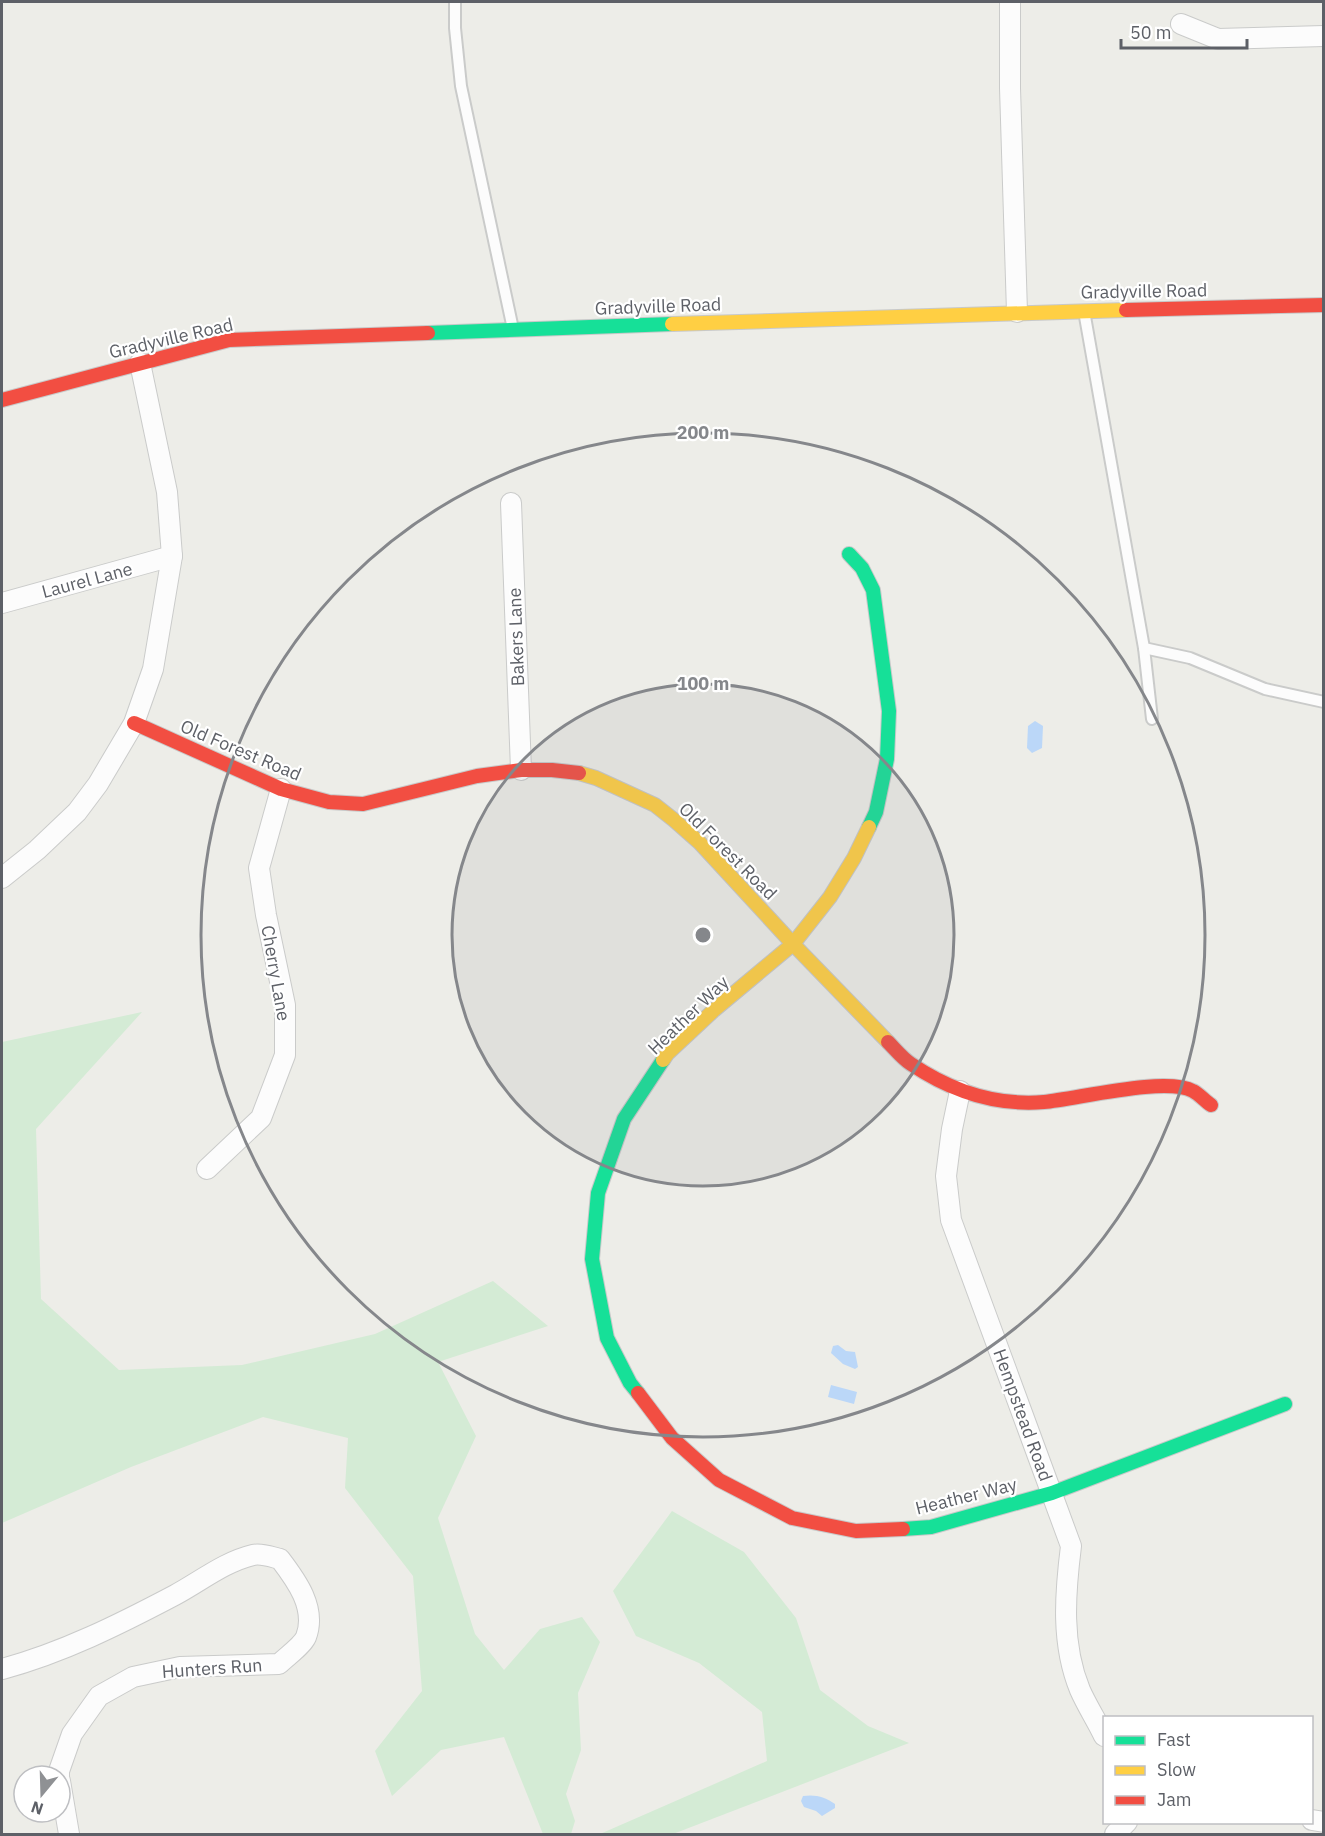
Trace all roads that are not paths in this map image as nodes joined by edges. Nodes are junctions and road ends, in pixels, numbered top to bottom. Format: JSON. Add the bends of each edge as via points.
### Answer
{"nodes":[{"id":1,"x":455,"y":2,"type":"edge"},
{"id":2,"x":1010,"y":2,"type":"edge"},
{"id":3,"x":1181,"y":24,"type":"dead end"},
{"id":4,"x":1323,"y":36,"type":"edge"},
{"id":5,"x":1323,"y":305,"type":"edge"},
{"id":6,"x":1084,"y":310,"type":"junction"},
{"id":7,"x":1017,"y":312,"type":"junction"},
{"id":8,"x":513,"y":329,"type":"junction"},
{"id":9,"x":140,"y":363,"type":"junction"},
{"id":10,"x":2,"y":400,"type":"edge"},
{"id":11,"x":511,"y":503,"type":"dead end"},
{"id":12,"x":849,"y":554,"type":"dead end"},
{"id":13,"x":172,"y":556,"type":"junction"},
{"id":14,"x":2,"y":603,"type":"edge"},
{"id":15,"x":1144,"y":648,"type":"junction"},
{"id":16,"x":1323,"y":702,"type":"edge"},
{"id":17,"x":1152,"y":719,"type":"dead end"},
{"id":18,"x":134,"y":723,"type":"junction"},
{"id":19,"x":521,"y":770,"type":"junction"},
{"id":20,"x":281,"y":789,"type":"junction"},
{"id":21,"x":2,"y":878,"type":"edge"},
{"id":22,"x":793,"y":944,"type":"junction"},
{"id":23,"x":960,"y":1091,"type":"junction"},
{"id":24,"x":1211,"y":1105,"type":"dead end"},
{"id":25,"x":207,"y":1169,"type":"dead end"},
{"id":26,"x":1285,"y":1404,"type":"dead end"},
{"id":27,"x":1052,"y":1493,"type":"junction"},
{"id":28,"x":2,"y":1669,"type":"edge"},
{"id":29,"x":1103,"y":1734,"type":"edge"},
{"id":30,"x":61,"y":1764,"type":"edge"}],
"edges":[{"from":1,"to":8,"type":"lane","via":[[461,86]]},
{"from":2,"to":7,"type":"street"},
{"from":3,"to":4,"type":"street","via":[[1218,39]]},
{"from":5,"to":6,"type":"street","name":"Gradyville Road"},
{"from":6,"to":7,"type":"street","name":"Gradyville Road"},
{"from":6,"to":15,"type":"lane"},
{"from":7,"to":8,"type":"street","name":"Gradyville Road"},
{"from":8,"to":9,"type":"street","name":"Gradyville Road","via":[[229,340]]},
{"from":9,"to":10,"type":"street","name":"Gradyville Road"},
{"from":9,"to":13,"type":"street","via":[[167,492]]},
{"from":11,"to":19,"type":"street","name":"Bakers Lane"},
{"from":12,"to":22,"type":"street","name":"Heather Way","via":[[862,568],[873,590],[889,711],[887,759],[876,812],[854,858]]},
{"from":13,"to":14,"type":"street","name":"Laurel Lane"},
{"from":13,"to":18,"type":"street","via":[[153,669]]},
{"from":15,"to":16,"type":"lane","via":[[1190,658],[1265,689]]},
{"from":15,"to":17,"type":"lane"},
{"from":18,"to":20,"type":"street","name":"Old Forest Road"},
{"from":18,"to":21,"type":"street","via":[[99,784],[76,812]]},
{"from":19,"to":20,"type":"street","name":"Old Forest Road","via":[[477,776],[363,804],[329,802]]},
{"from":19,"to":22,"type":"street","name":"Old Forest Road","via":[[577,773],[655,805],[700,843]]},
{"from":20,"to":25,"type":"street","name":"Cherry Lane","via":[[259,868],[285,1005],[285,1055],[261,1118]]},
{"from":22,"to":23,"type":"street","name":"Old Forest Road","via":[[909,1063]]},
{"from":22,"to":27,"type":"street","name":"Heather Way","via":[[667,1054],[624,1119],[598,1193],[592,1259],[607,1338],[630,1383],[672,1438],[719,1480],[792,1518],[856,1531],[931,1527]]},
{"from":23,"to":24,"type":"street","name":"Old Forest Road","via":[[1001,1102],[1044,1102],[1168,1086],[1192,1090]]},
{"from":23,"to":27,"type":"street","name":"Hempstead Road","via":[[946,1176],[951,1220]]},
{"from":26,"to":27,"type":"street","name":"Heather Way"},
{"from":27,"to":29,"type":"street","name":"Hempstead Road","via":[[1071,1546],[1065,1591],[1067,1642],[1080,1689]]},
{"from":28,"to":30,"type":"street","name":"Hunters Run","via":[[104,1631],[219,1568],[255,1554],[280,1558],[298,1582],[309,1614],[306,1638],[279,1664],[180,1667],[133,1677],[99,1696],[72,1734]]}]}
